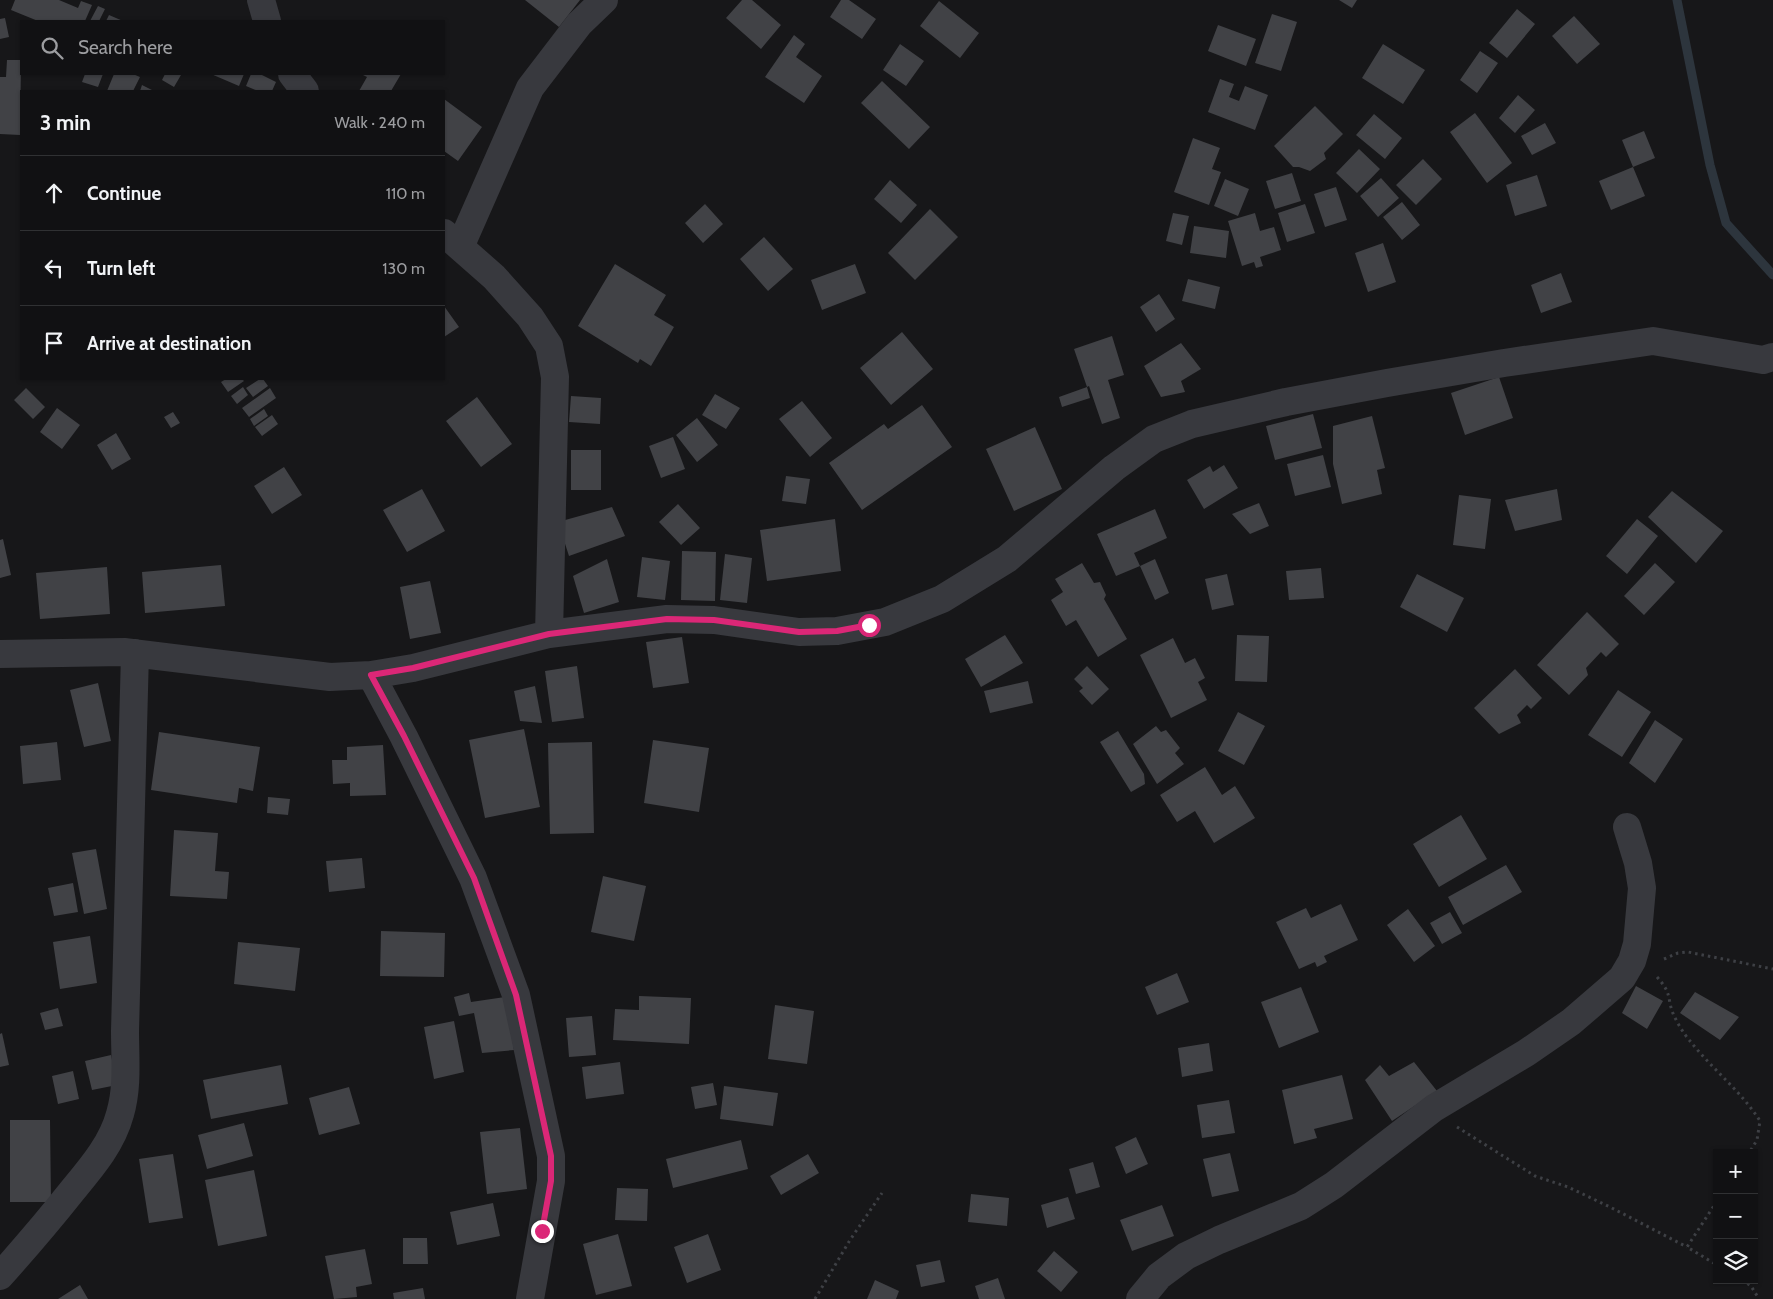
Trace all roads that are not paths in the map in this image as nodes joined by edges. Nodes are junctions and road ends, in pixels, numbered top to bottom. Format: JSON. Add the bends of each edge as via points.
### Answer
{"nodes":[{"id":1,"x":261,"y":0,"type":"edge"},
{"id":2,"x":604,"y":0,"type":"edge"},
{"id":3,"x":267,"y":20,"type":"edge"},
{"id":4,"x":293,"y":75,"type":"edge"},
{"id":5,"x":304,"y":90,"type":"edge"},
{"id":6,"x":452,"y":240,"type":"edge"},
{"id":7,"x":1768,"y":359,"type":"edge"},
{"id":8,"x":549,"y":634,"type":"junction"},
{"id":9,"x":135,"y":653,"type":"junction"},
{"id":10,"x":0,"y":654,"type":"edge"},
{"id":11,"x":371,"y":675,"type":"junction"},
{"id":12,"x":1627,"y":827,"type":"dead end"},
{"id":13,"x":0,"y":1276,"type":"edge"},
{"id":14,"x":530,"y":1299,"type":"edge"},
{"id":15,"x":1140,"y":1299,"type":"edge"}],
"edges":[{"from":1,"to":3,"type":"street"},
{"from":2,"to":6,"type":"street","via":[[579,24],[530,88]]},
{"from":4,"to":5,"type":"street"},
{"from":6,"to":8,"type":"street","via":[[494,277],[530,317],[549,346],[555,377]]},
{"from":7,"to":8,"type":"street","via":[[1653,341],[1504,363],[1286,402],[1192,424],[1154,439],[1114,468],[1007,559],[942,599],[885,622],[837,631],[799,632],[714,620],[667,619]]},
{"from":8,"to":11,"type":"street","via":[[413,668]]},
{"from":9,"to":10,"type":"street"},
{"from":9,"to":11,"type":"street","via":[[330,677]]},
{"from":9,"to":13,"type":"street","via":[[126,1088],[112,1136],[98,1160]]},
{"from":11,"to":14,"type":"street","via":[[474,878],[516,995],[551,1156],[551,1181]]},
{"from":12,"to":15,"type":"street","via":[[1642,888],[1637,944],[1622,978],[1571,1022],[1434,1108],[1334,1185],[1301,1206],[1186,1256],[1159,1276]]}]}
